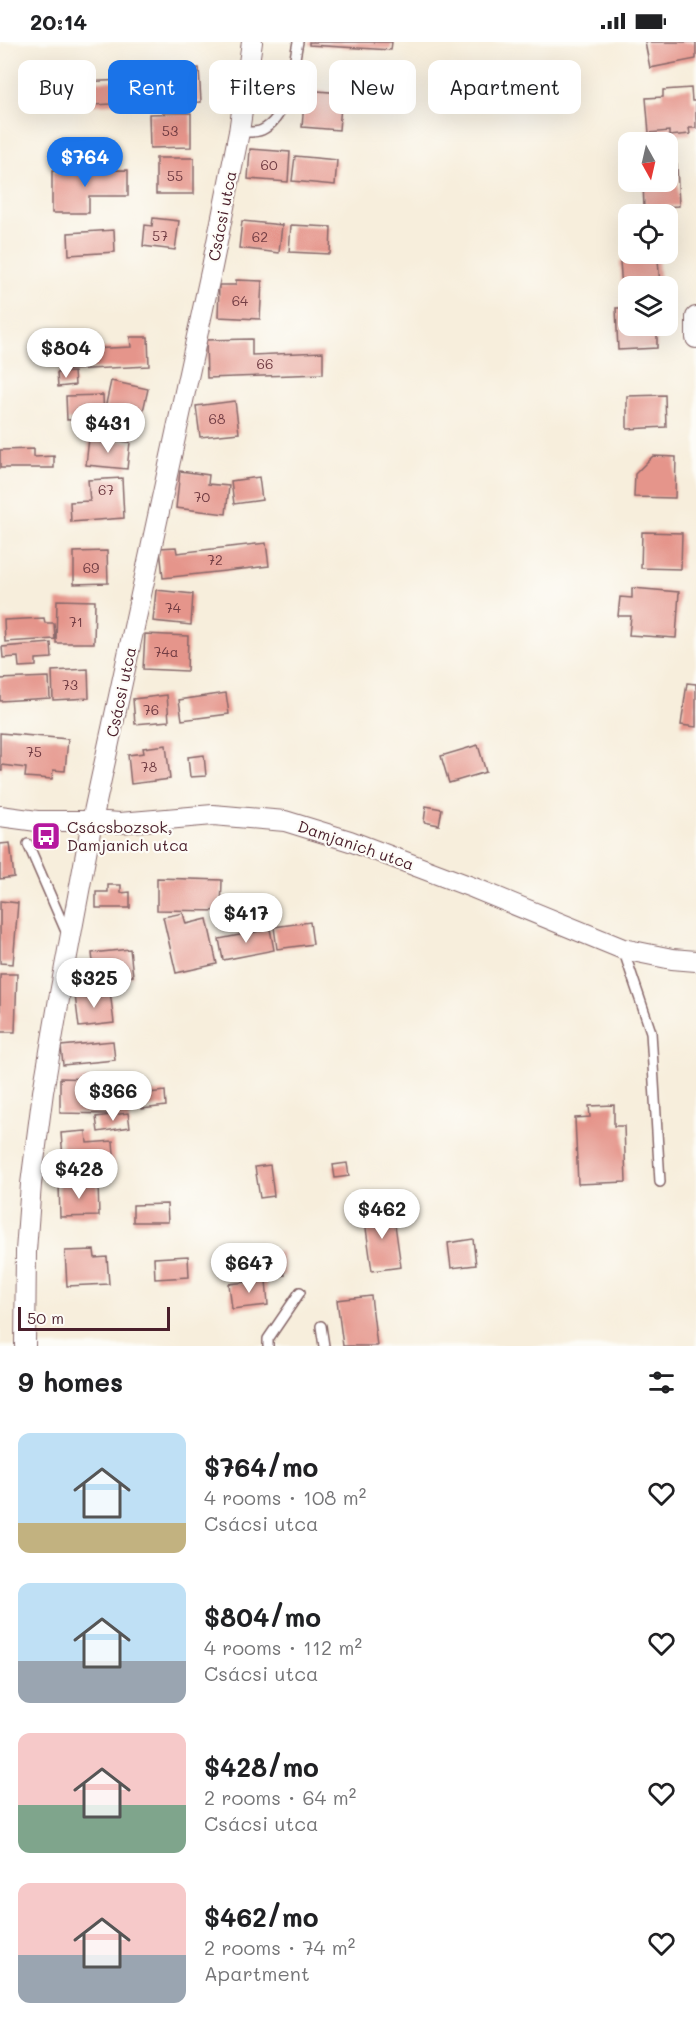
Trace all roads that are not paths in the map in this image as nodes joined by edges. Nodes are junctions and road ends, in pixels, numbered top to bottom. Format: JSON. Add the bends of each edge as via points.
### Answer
{"nodes":[{"id":1,"x":252,"y":42,"type":"edge"},
{"id":2,"x":298,"y":42,"type":"edge"},
{"id":3,"x":239,"y":132,"type":"junction"},
{"id":4,"x":696,"y":317,"type":"edge"},
{"id":5,"x":696,"y":338,"type":"edge"},
{"id":6,"x":0,"y":816,"type":"edge"},
{"id":7,"x":92,"y":821,"type":"junction"},
{"id":8,"x":28,"y":844,"type":"dead end"},
{"id":9,"x":70,"y":940,"type":"junction"},
{"id":10,"x":623,"y":949,"type":"junction"},
{"id":11,"x":696,"y":961,"type":"edge"},
{"id":12,"x":660,"y":1182,"type":"dead end"},
{"id":13,"x":300,"y":1292,"type":"dead end"},
{"id":14,"x":321,"y":1326,"type":"dead end"},
{"id":15,"x":25,"y":1346,"type":"edge"},
{"id":16,"x":268,"y":1346,"type":"edge"},
{"id":17,"x":324,"y":1346,"type":"edge"}],
"edges":[{"from":1,"to":3,"type":"street","name":"Csácsi utca"},
{"from":2,"to":3,"type":"lane","via":[[284,108],[261,131]]},
{"from":3,"to":7,"type":"street","name":"Csácsi utca"},
{"from":4,"to":5,"type":"street"},
{"from":6,"to":7,"type":"street","name":"Damjanich utca"},
{"from":7,"to":9,"type":"street","name":"Csácsi utca"},
{"from":7,"to":10,"type":"street","name":"Damjanich utca","via":[[131,824],[213,815],[285,820],[371,849]]},
{"from":8,"to":9,"type":"lane"},
{"from":9,"to":15,"type":"street","name":"Csácsi utca","via":[[31,1184]]},
{"from":10,"to":11,"type":"street","name":"Damjanich utca"},
{"from":10,"to":12,"type":"lane","via":[[651,1032]]},
{"from":13,"to":16,"type":"lane","via":[[268,1339]]},
{"from":14,"to":17,"type":"lane"}]}
